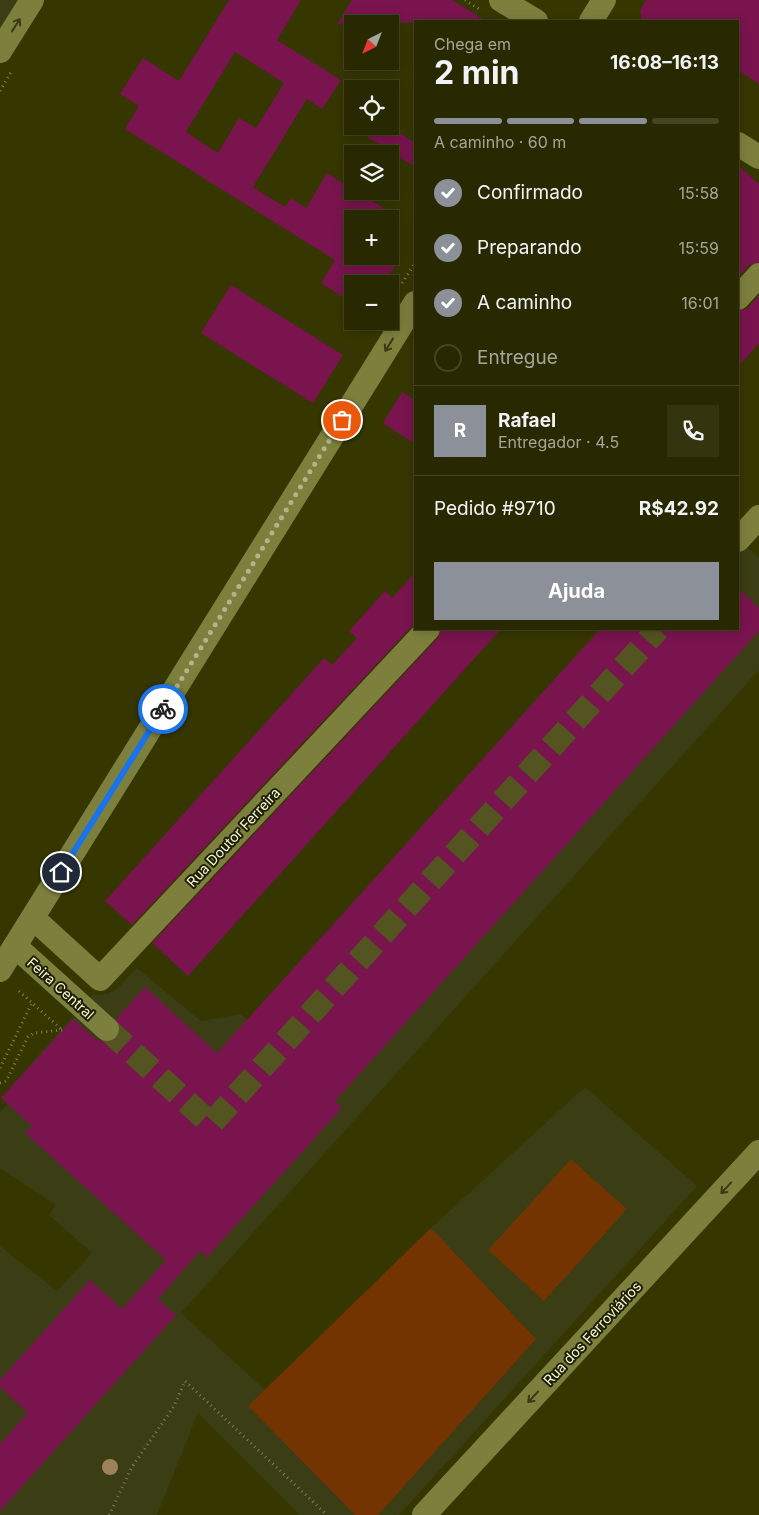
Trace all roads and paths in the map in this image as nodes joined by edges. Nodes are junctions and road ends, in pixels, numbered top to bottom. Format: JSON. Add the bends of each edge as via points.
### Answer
{"nodes":[{"id":1,"x":32,"y":0,"type":"edge"},
{"id":2,"x":501,"y":0,"type":"edge"},
{"id":3,"x":604,"y":0,"type":"edge"},
{"id":4,"x":534,"y":20,"type":"edge"},
{"id":5,"x":591,"y":20,"type":"edge"},
{"id":6,"x":0,"y":51,"type":"edge"},
{"id":7,"x":739,"y":145,"type":"edge"},
{"id":8,"x":759,"y":157,"type":"edge"},
{"id":9,"x":759,"y":275,"type":"edge"},
{"id":10,"x":739,"y":297,"type":"edge"},
{"id":11,"x":414,"y":305,"type":"edge"},
{"id":12,"x":759,"y":516,"type":"edge"},
{"id":13,"x":739,"y":539,"type":"edge"},
{"id":14,"x":427,"y":630,"type":"edge"},
{"id":15,"x":33,"y":918,"type":"junction"},
{"id":16,"x":15,"y":946,"type":"junction"},
{"id":17,"x":0,"y":970,"type":"edge"},
{"id":18,"x":19,"y":991,"type":"dead end"},
{"id":19,"x":32,"y":1003,"type":"junction"},
{"id":20,"x":107,"y":1029,"type":"tunnel mouth"},
{"id":21,"x":0,"y":1068,"type":"edge"},
{"id":22,"x":0,"y":1083,"type":"edge"},
{"id":23,"x":759,"y":1152,"type":"edge"},
{"id":24,"x":109,"y":1515,"type":"edge"},
{"id":25,"x":327,"y":1515,"type":"edge"},
{"id":26,"x":424,"y":1515,"type":"edge"}],
"edges":[{"from":6,"to":1,"type":"street","one_way":true},
{"from":2,"to":4,"type":"street"},
{"from":3,"to":5,"type":"street"},
{"from":7,"to":8,"type":"street"},
{"from":9,"to":10,"type":"street"},
{"from":11,"to":15,"type":"street","one_way":true},
{"from":12,"to":13,"type":"street"},
{"from":14,"to":15,"type":"street","name":"Rua Doutor Ferreira","via":[[100,979]]},
{"from":15,"to":16,"type":"street"},
{"from":16,"to":17,"type":"street"},
{"from":16,"to":20,"type":"street","name":"Feira Central"},
{"from":18,"to":19,"type":"path"},
{"from":19,"to":21,"type":"path"},
{"from":19,"to":22,"type":"path","via":[[62,1030],[34,1033],[28,1037],[6,1081]]},
{"from":23,"to":26,"type":"street","name":"Rua dos Ferroviários","one_way":true},
{"from":24,"to":25,"type":"path","via":[[132,1467],[174,1406],[185,1381]]}]}
